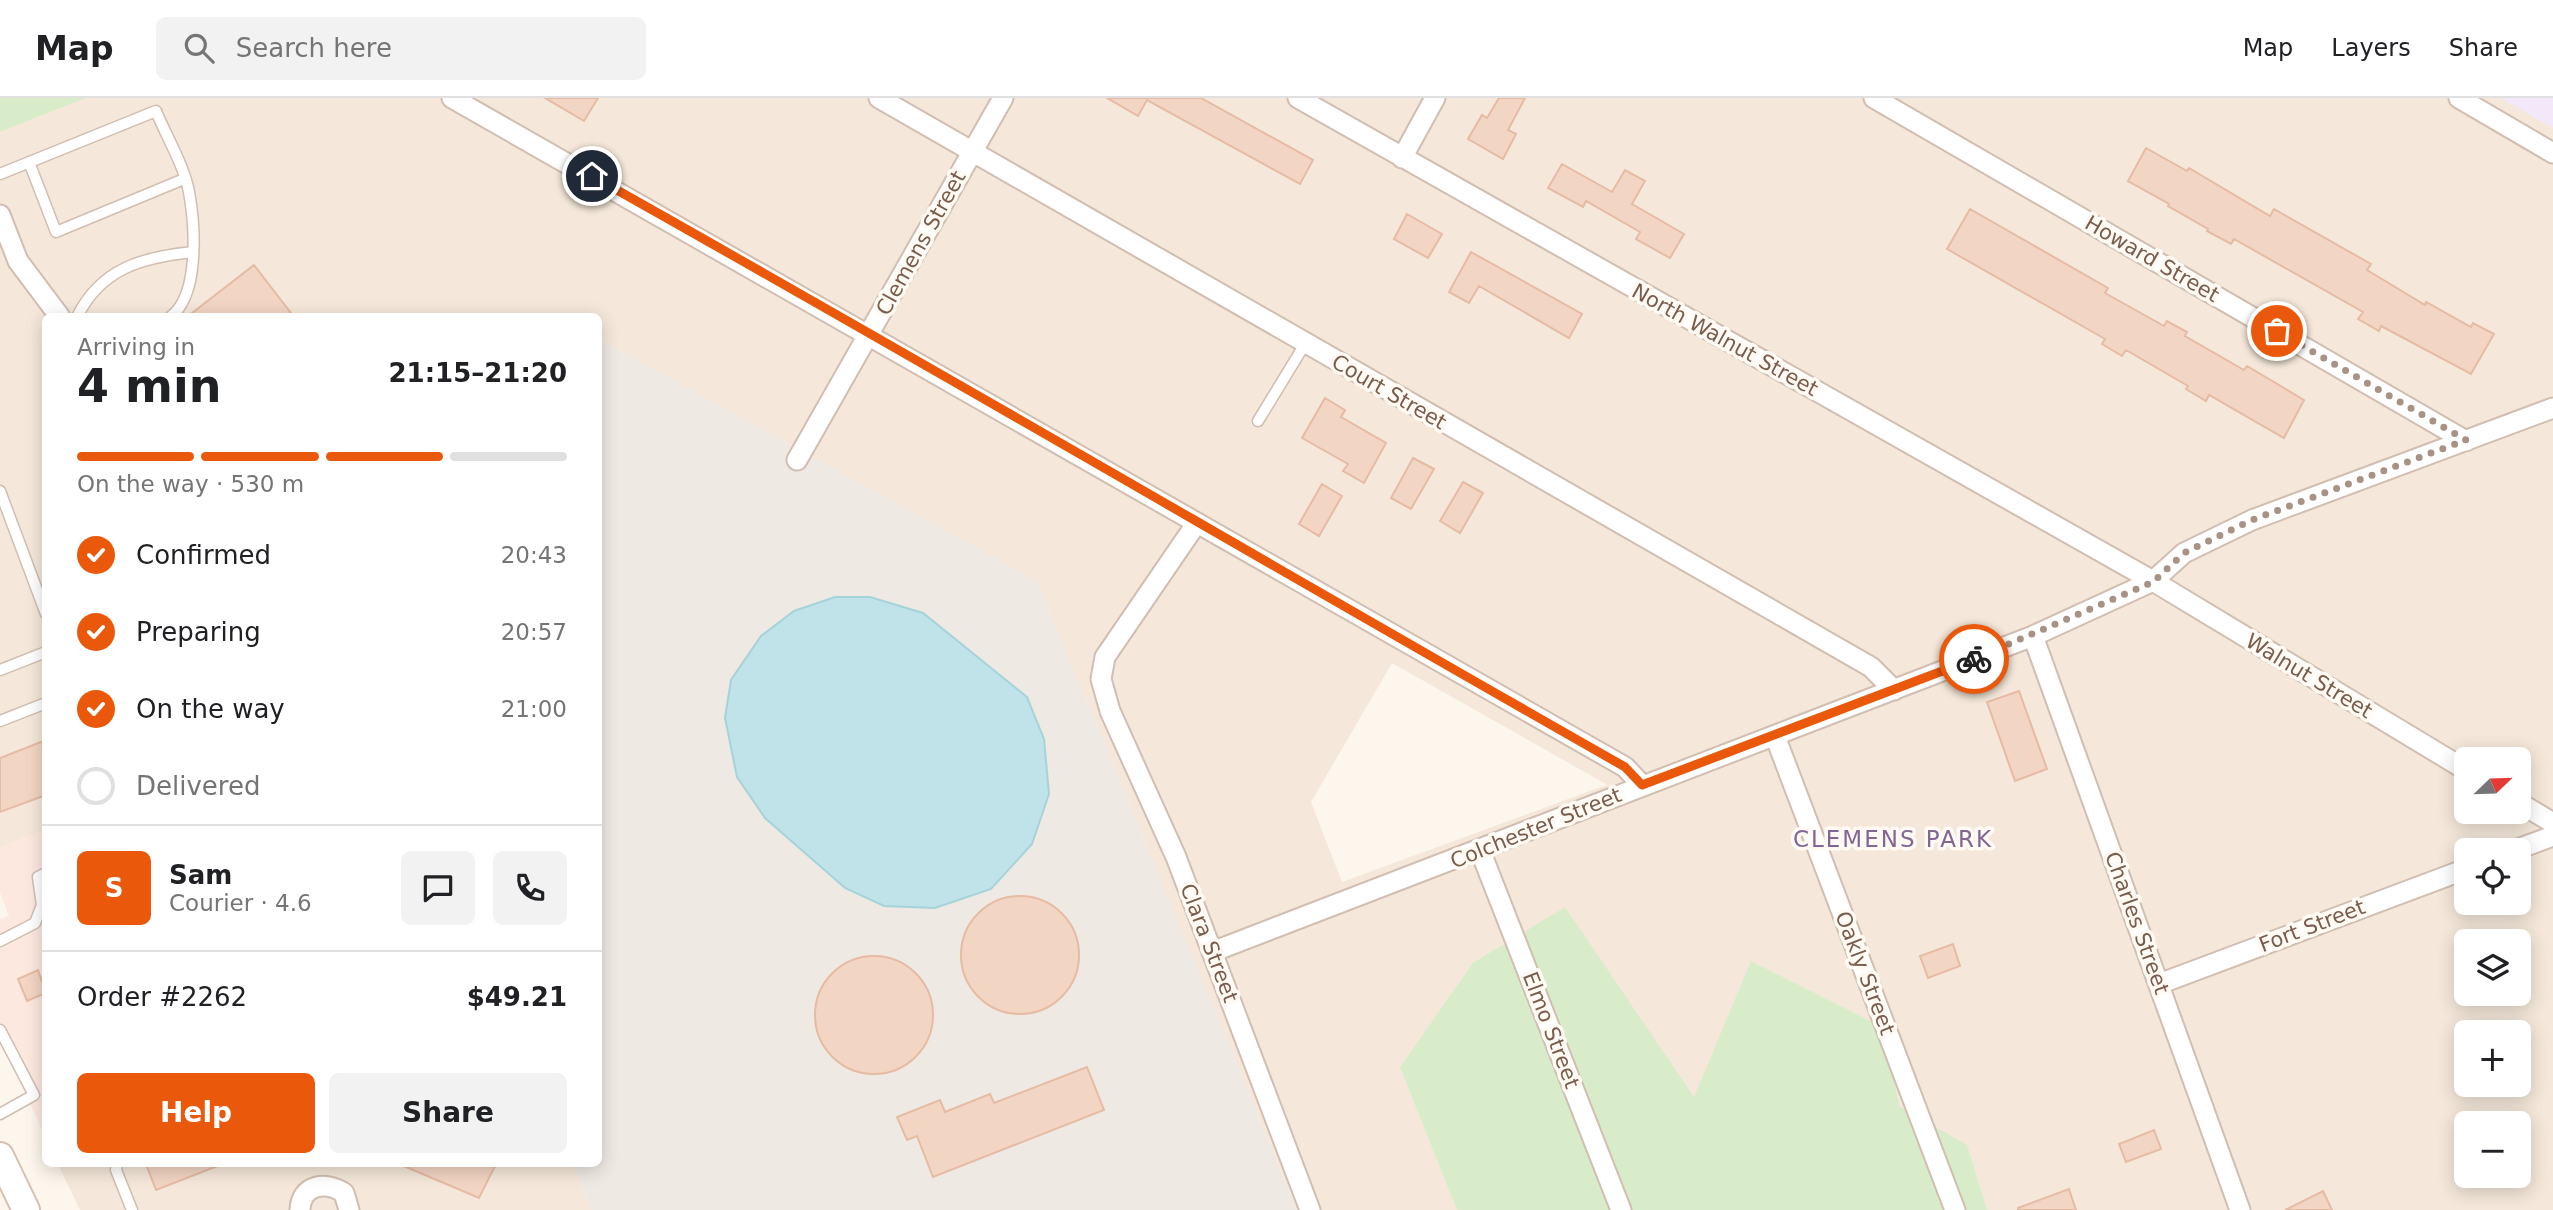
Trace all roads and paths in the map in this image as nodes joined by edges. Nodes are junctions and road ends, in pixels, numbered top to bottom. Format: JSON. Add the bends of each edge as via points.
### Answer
{"nodes":[{"id":1,"x":452,"y":98,"type":"edge"},
{"id":2,"x":879,"y":98,"type":"edge"},
{"id":3,"x":1003,"y":98,"type":"edge"},
{"id":4,"x":1298,"y":98,"type":"edge"},
{"id":5,"x":1435,"y":98,"type":"edge"},
{"id":6,"x":1874,"y":98,"type":"edge"},
{"id":7,"x":2459,"y":98,"type":"edge"},
{"id":8,"x":972,"y":151,"type":"junction"},
{"id":9,"x":2553,"y":153,"type":"edge"},
{"id":10,"x":1402,"y":158,"type":"junction"},
{"id":11,"x":29,"y":162,"type":"junction"},
{"id":12,"x":0,"y":174,"type":"edge"},
{"id":13,"x":184,"y":179,"type":"junction"},
{"id":14,"x":0,"y":215,"type":"edge"},
{"id":15,"x":193,"y":253,"type":"junction"},
{"id":16,"x":57,"y":313,"type":"edge"},
{"id":17,"x":80,"y":313,"type":"edge"},
{"id":18,"x":176,"y":313,"type":"edge"},
{"id":19,"x":870,"y":332,"type":"junction"},
{"id":20,"x":1305,"y":344,"type":"junction"},
{"id":21,"x":2553,"y":408,"type":"edge"},
{"id":22,"x":1258,"y":421,"type":"dead end"},
{"id":23,"x":2466,"y":440,"type":"junction"},
{"id":24,"x":797,"y":460,"type":"dead end"},
{"id":25,"x":0,"y":491,"type":"edge"},
{"id":26,"x":1196,"y":524,"type":"junction"},
{"id":27,"x":2153,"y":582,"type":"junction"},
{"id":28,"x":42,"y":603,"type":"edge"},
{"id":29,"x":2033,"y":636,"type":"junction"},
{"id":30,"x":42,"y":654,"type":"edge"},
{"id":31,"x":0,"y":670,"type":"edge"},
{"id":32,"x":1894,"y":690,"type":"junction"},
{"id":33,"x":42,"y":704,"type":"edge"},
{"id":34,"x":0,"y":720,"type":"edge"},
{"id":35,"x":1775,"y":736,"type":"junction"},
{"id":36,"x":2454,"y":763,"type":"edge"},
{"id":37,"x":1642,"y":785,"type":"junction"},
{"id":38,"x":2531,"y":810,"type":"edge"},
{"id":39,"x":2553,"y":823,"type":"edge"},
{"id":40,"x":2553,"y":836,"type":"edge"},
{"id":41,"x":2531,"y":844,"type":"edge"},
{"id":42,"x":1480,"y":850,"type":"junction"},
{"id":43,"x":2454,"y":873,"type":"edge"},
{"id":44,"x":42,"y":875,"type":"edge"},
{"id":45,"x":42,"y":905,"type":"edge"},
{"id":46,"x":42,"y":905,"type":"edge"},
{"id":47,"x":0,"y":941,"type":"edge"},
{"id":48,"x":1212,"y":952,"type":"junction"},
{"id":49,"x":2159,"y":984,"type":"junction"},
{"id":50,"x":0,"y":1030,"type":"edge"},
{"id":51,"x":34,"y":1095,"type":"junction"},
{"id":52,"x":42,"y":1100,"type":"edge"},
{"id":53,"x":0,"y":1114,"type":"edge"},
{"id":54,"x":0,"y":1156,"type":"edge"},
{"id":55,"x":116,"y":1167,"type":"edge"},
{"id":56,"x":26,"y":1210,"type":"edge"},
{"id":57,"x":132,"y":1210,"type":"edge"},
{"id":58,"x":300,"y":1210,"type":"edge"},
{"id":59,"x":349,"y":1210,"type":"edge"},
{"id":60,"x":1310,"y":1210,"type":"edge"},
{"id":61,"x":1621,"y":1210,"type":"edge"},
{"id":62,"x":1955,"y":1210,"type":"edge"},
{"id":63,"x":2240,"y":1210,"type":"edge"}],
"edges":[{"from":1,"to":19,"type":"street"},
{"from":2,"to":8,"type":"street","name":"Court Street"},
{"from":3,"to":8,"type":"street","name":"Clemens Street"},
{"from":4,"to":10,"type":"street","name":"North Walnut Street"},
{"from":5,"to":10,"type":"street"},
{"from":6,"to":23,"type":"street","name":"Howard Street"},
{"from":7,"to":9,"type":"street"},
{"from":8,"to":19,"type":"street","name":"Clemens Street"},
{"from":8,"to":20,"type":"street","name":"Court Street"},
{"from":10,"to":27,"type":"street","name":"North Walnut Street"},
{"from":11,"to":12,"type":"lane"},
{"from":11,"to":13,"type":"lane","via":[[156,111]]},
{"from":11,"to":13,"type":"lane","via":[[57,232]]},
{"from":13,"to":15,"type":"lane","via":[[189,191]]},
{"from":14,"to":16,"type":"street","via":[[18,261]]},
{"from":15,"to":17,"type":"lane","via":[[159,256],[107,276]]},
{"from":15,"to":18,"type":"lane","via":[[190,291]]},
{"from":19,"to":24,"type":"street","name":"Clemens Street"},
{"from":19,"to":26,"type":"street"},
{"from":20,"to":22,"type":"lane"},
{"from":20,"to":32,"type":"street","name":"Court Street","via":[[1871,667]]},
{"from":21,"to":23,"type":"street","name":"Colchester Street"},
{"from":23,"to":27,"type":"street","name":"Colchester Street","via":[[2252,520],[2184,553]]},
{"from":25,"to":28,"type":"lane"},
{"from":26,"to":37,"type":"street","via":[[1625,767]]},
{"from":26,"to":48,"type":"street","name":"Clara Street","via":[[1105,657],[1101,679]]},
{"from":27,"to":29,"type":"street","name":"Colchester Street"},
{"from":27,"to":36,"type":"street","name":"Walnut Street"},
{"from":29,"to":32,"type":"street","name":"Colchester Street"},
{"from":29,"to":49,"type":"street","name":"Charles Street"},
{"from":30,"to":31,"type":"lane"},
{"from":32,"to":35,"type":"street","name":"Colchester Street"},
{"from":33,"to":34,"type":"lane"},
{"from":35,"to":37,"type":"street","name":"Colchester Street"},
{"from":35,"to":62,"type":"street","name":"Oakly Street"},
{"from":37,"to":42,"type":"street","name":"Colchester Street"},
{"from":38,"to":39,"type":"street"},
{"from":40,"to":41,"type":"street"},
{"from":42,"to":48,"type":"street","name":"Colchester Street"},
{"from":42,"to":61,"type":"street","name":"Elmo Street"},
{"from":43,"to":49,"type":"street","name":"Fort Street"},
{"from":44,"to":46,"type":"lane","via":[[38,877]]},
{"from":45,"to":47,"type":"lane","via":[[35,923]]},
{"from":48,"to":60,"type":"street","name":"Clara Street"},
{"from":49,"to":63,"type":"street","name":"Charles Street"},
{"from":50,"to":51,"type":"lane"},
{"from":51,"to":52,"type":"lane"},
{"from":51,"to":53,"type":"lane"},
{"from":54,"to":56,"type":"street"},
{"from":55,"to":57,"type":"lane"},
{"from":58,"to":59,"type":"street","via":[[307,1191],[333,1185],[345,1193]]}]}
